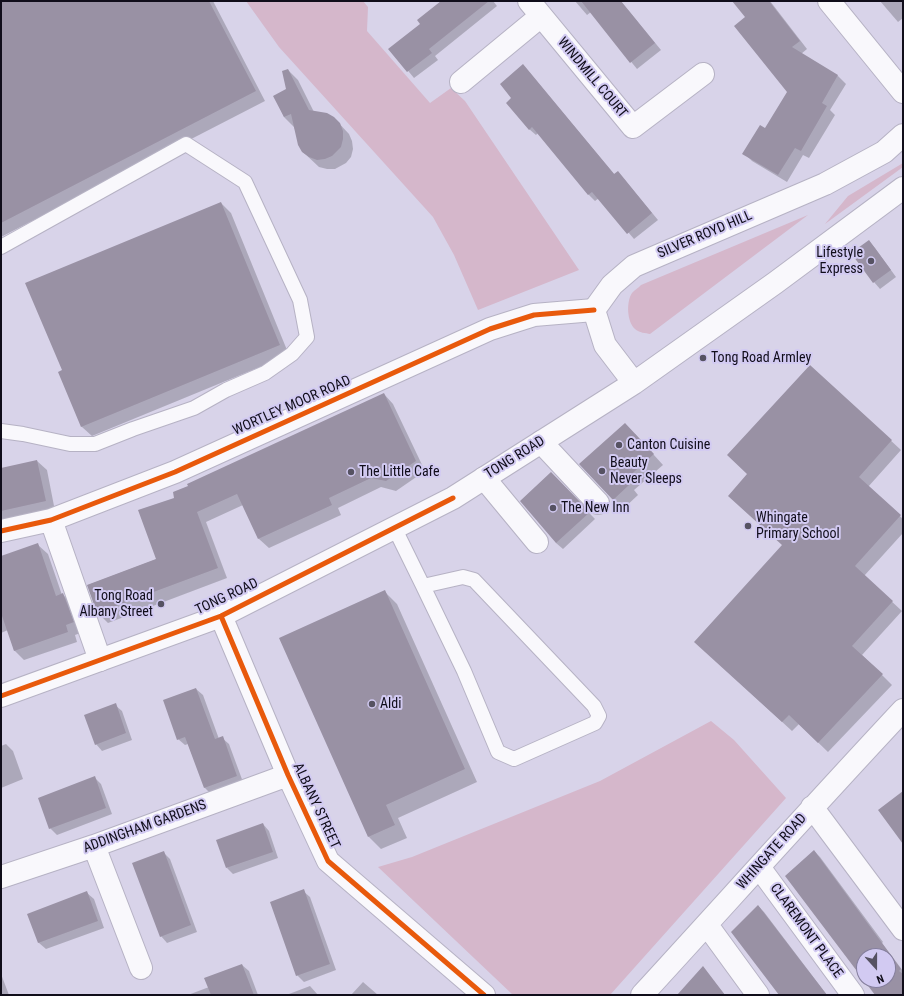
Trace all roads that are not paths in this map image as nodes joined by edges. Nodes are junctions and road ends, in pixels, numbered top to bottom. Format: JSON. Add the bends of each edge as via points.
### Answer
{"nodes":[{"id":1,"x":829,"y":1,"type":"edge"},
{"id":2,"x":535,"y":9,"type":"edge"},
{"id":3,"x":703,"y":74,"type":"dead end"},
{"id":4,"x":461,"y":82,"type":"dead end"},
{"id":5,"x":903,"y":92,"type":"edge"},
{"id":6,"x":903,"y":136,"type":"edge"},
{"id":7,"x":903,"y":188,"type":"edge"},
{"id":8,"x":1,"y":247,"type":"edge"},
{"id":9,"x":594,"y":310,"type":"junction"},
{"id":10,"x":634,"y":383,"type":"junction"},
{"id":11,"x":1,"y":431,"type":"edge"},
{"id":12,"x":541,"y":442,"type":"junction"},
{"id":13,"x":484,"y":478,"type":"junction"},
{"id":14,"x":598,"y":503,"type":"dead end"},
{"id":15,"x":51,"y":520,"type":"junction"},
{"id":16,"x":394,"y":527,"type":"junction"},
{"id":17,"x":1,"y":531,"type":"edge"},
{"id":18,"x":537,"y":542,"type":"dead end"},
{"id":19,"x":423,"y":586,"type":"junction"},
{"id":20,"x":220,"y":616,"type":"junction"},
{"id":21,"x":100,"y":660,"type":"junction"},
{"id":22,"x":1,"y":696,"type":"edge"},
{"id":23,"x":903,"y":710,"type":"edge"},
{"id":24,"x":288,"y":774,"type":"junction"},
{"id":25,"x":812,"y":807,"type":"junction"},
{"id":26,"x":94,"y":846,"type":"junction"},
{"id":27,"x":759,"y":867,"type":"junction"},
{"id":28,"x":1,"y":877,"type":"edge"},
{"id":29,"x":707,"y":925,"type":"junction"},
{"id":30,"x":903,"y":929,"type":"edge"},
{"id":31,"x":141,"y":968,"type":"dead end"},
{"id":32,"x":650,"y":992,"type":"edge"},
{"id":33,"x":484,"y":995,"type":"edge"},
{"id":34,"x":758,"y":995,"type":"edge"},
{"id":35,"x":853,"y":995,"type":"edge"}],
"edges":[{"from":1,"to":5,"type":"street"},
{"from":2,"to":3,"type":"street","name":"WINDMILL COURT","via":[[633,127]]},
{"from":2,"to":4,"type":"street","name":"WINDMILL COURT"},
{"from":6,"to":9,"type":"street","name":"SILVER ROYD HILL","via":[[884,152],[825,184],[634,266],[612,285]]},
{"from":7,"to":10,"type":"street","name":"TONG ROAD"},
{"from":8,"to":11,"type":"lane","via":[[186,144],[245,182],[300,300],[307,337],[292,354],[265,373],[194,408],[133,428],[95,444],[70,444]]},
{"from":9,"to":10,"type":"street","via":[[605,345]]},
{"from":9,"to":15,"type":"street","name":"WORTLEY MOOR ROAD","via":[[534,315],[490,329],[175,472]]},
{"from":10,"to":12,"type":"street","name":"TONG ROAD"},
{"from":12,"to":13,"type":"street","name":"TONG ROAD"},
{"from":12,"to":14,"type":"street"},
{"from":13,"to":16,"type":"street","name":"TONG ROAD","via":[[453,498]]},
{"from":13,"to":18,"type":"street"},
{"from":15,"to":17,"type":"street","name":"WORTLEY MOOR ROAD"},
{"from":15,"to":21,"type":"street"},
{"from":16,"to":19,"type":"lane"},
{"from":16,"to":20,"type":"street","name":"TONG ROAD"},
{"from":19,"to":19,"type":"lane","via":[[463,577],[474,580],[594,706],[599,716],[595,723],[514,758],[498,752],[464,671]]},
{"from":20,"to":21,"type":"street","name":"TONG ROAD"},
{"from":20,"to":24,"type":"street","name":"ALBANY STREET"},
{"from":21,"to":22,"type":"street","name":"TONG ROAD"},
{"from":23,"to":25,"type":"street","name":"WHINGATE ROAD"},
{"from":24,"to":26,"type":"street","name":"ADDINGHAM GARDENS"},
{"from":24,"to":33,"type":"street","name":"ALBANY STREET","via":[[328,860]]},
{"from":25,"to":27,"type":"street","name":"WHINGATE ROAD"},
{"from":25,"to":30,"type":"street"},
{"from":26,"to":28,"type":"street","name":"ADDINGHAM GARDENS"},
{"from":26,"to":31,"type":"street"},
{"from":27,"to":29,"type":"street","name":"WHINGATE ROAD"},
{"from":27,"to":35,"type":"street","name":"CLAREMONT PLACE"},
{"from":29,"to":32,"type":"street","name":"WHINGATE ROAD"},
{"from":29,"to":34,"type":"street"}]}
